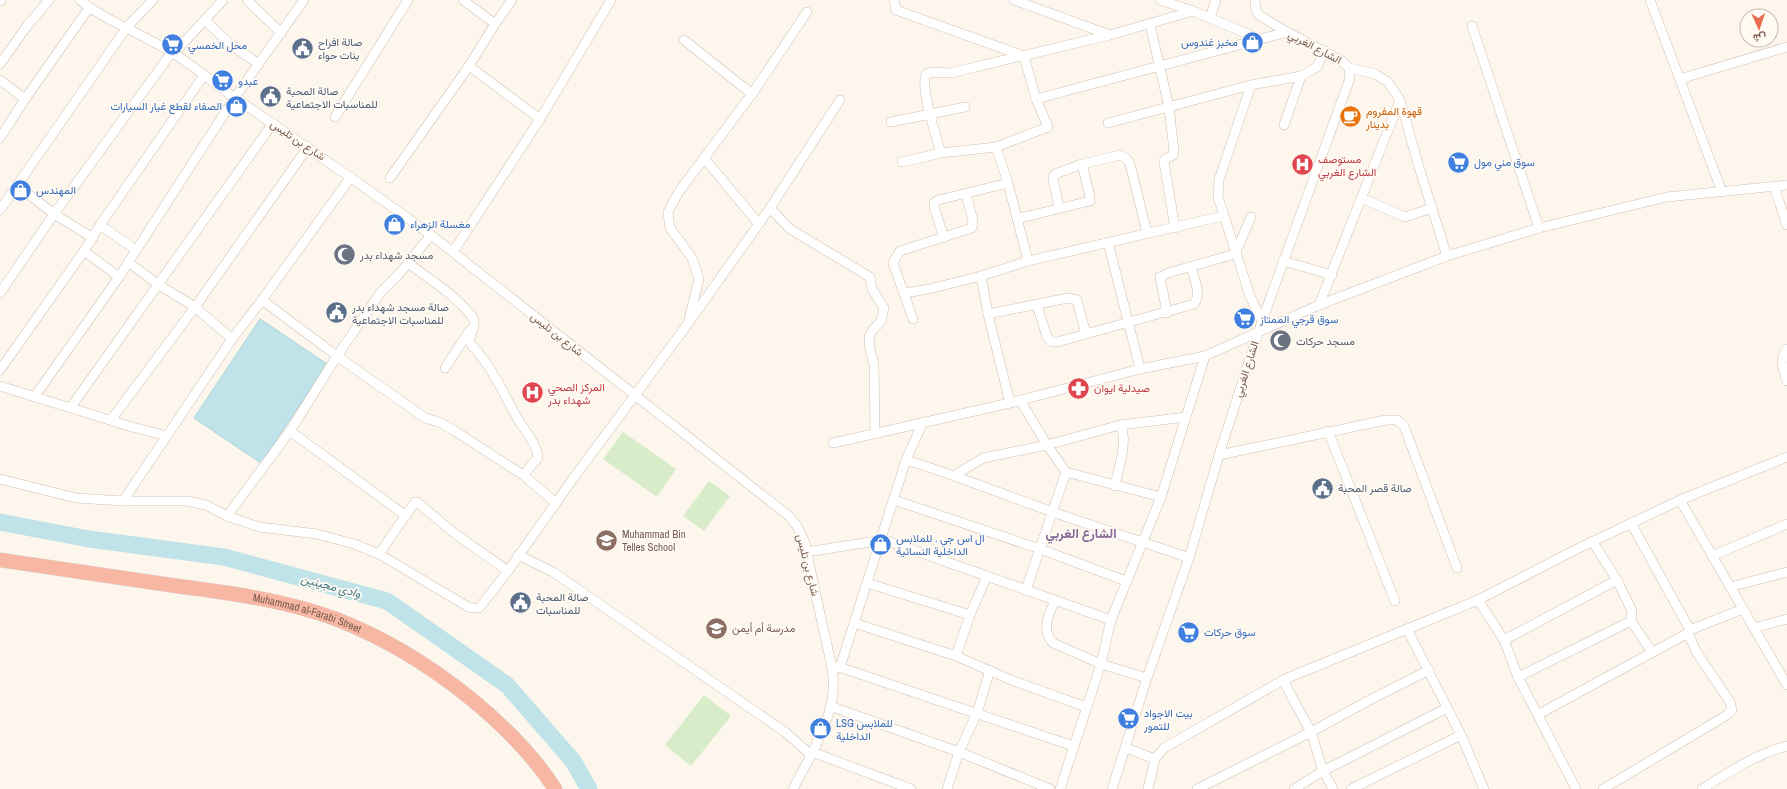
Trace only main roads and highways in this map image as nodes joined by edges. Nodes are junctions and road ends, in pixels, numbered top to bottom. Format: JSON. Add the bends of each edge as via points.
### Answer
{"nodes":[{"id":1,"x":0,"y":560,"type":"edge"},
{"id":2,"x":555,"y":789,"type":"edge"}],
"edges":[{"from":1,"to":2,"type":"highway","name":"Muhammad al-Farabi Street","via":[[266,599],[313,611],[358,628],[416,659],[488,712],[520,743]]}]}
